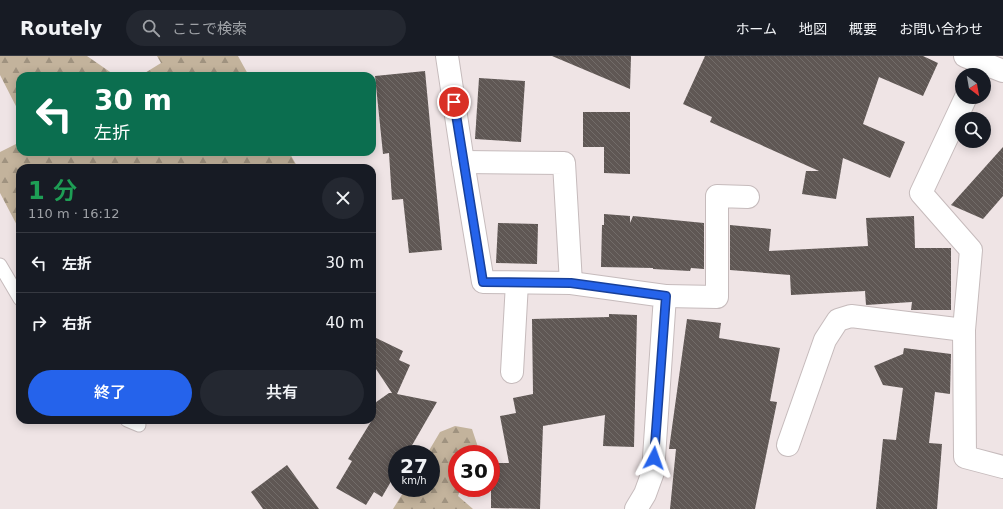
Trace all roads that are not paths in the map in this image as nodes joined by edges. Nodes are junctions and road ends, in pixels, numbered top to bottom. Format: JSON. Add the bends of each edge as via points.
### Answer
{"nodes":[{"id":1,"x":447,"y":56,"type":"edge"},
{"id":2,"x":974,"y":65,"type":"edge"},
{"id":3,"x":1003,"y":71,"type":"edge"},
{"id":4,"x":963,"y":104,"type":"edge"},
{"id":5,"x":463,"y":162,"type":"junction"},
{"id":6,"x":748,"y":197,"type":"dead end"},
{"id":7,"x":0,"y":266,"type":"edge"},
{"id":8,"x":516,"y":282,"type":"junction"},
{"id":9,"x":571,"y":283,"type":"junction"},
{"id":10,"x":16,"y":292,"type":"edge"},
{"id":11,"x":666,"y":296,"type":"junction"},
{"id":12,"x":964,"y":330,"type":"junction"},
{"id":13,"x":512,"y":372,"type":"dead end"},
{"id":14,"x":788,"y":445,"type":"dead end"},
{"id":15,"x":1003,"y":467,"type":"edge"},
{"id":16,"x":636,"y":509,"type":"edge"}],
"edges":[{"from":1,"to":5,"type":"street"},
{"from":2,"to":3,"type":"street"},
{"from":4,"to":12,"type":"street","via":[[921,193],[971,250]]},
{"from":5,"to":8,"type":"street","via":[[483,282]]},
{"from":5,"to":9,"type":"street","via":[[564,163]]},
{"from":6,"to":11,"type":"street","via":[[717,196],[717,297]]},
{"from":7,"to":10,"type":"lane"},
{"from":8,"to":9,"type":"street"},
{"from":8,"to":13,"type":"street"},
{"from":9,"to":11,"type":"street"},
{"from":11,"to":16,"type":"street","via":[[653,472]]},
{"from":12,"to":14,"type":"street","via":[[851,316],[838,320],[825,340]]},
{"from":12,"to":15,"type":"street","via":[[965,457]]}]}
